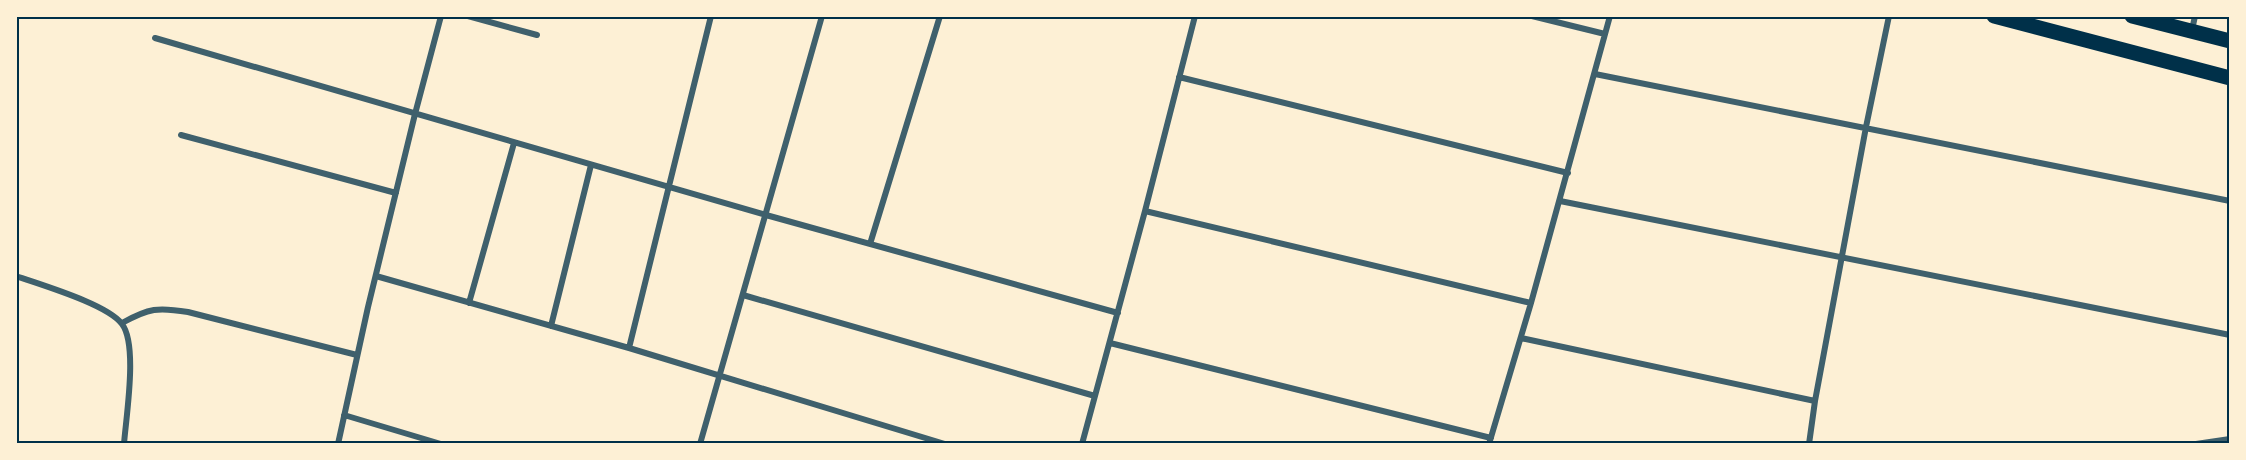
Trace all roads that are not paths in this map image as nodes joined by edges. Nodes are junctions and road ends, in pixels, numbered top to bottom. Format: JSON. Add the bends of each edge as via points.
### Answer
{"nodes":[{"id":1,"x":441,"y":16,"type":"edge"},
{"id":2,"x":468,"y":16,"type":"edge"},
{"id":3,"x":711,"y":16,"type":"edge"},
{"id":4,"x":822,"y":16,"type":"edge"},
{"id":5,"x":940,"y":16,"type":"edge"},
{"id":6,"x":1195,"y":16,"type":"edge"},
{"id":7,"x":1532,"y":16,"type":"edge"},
{"id":8,"x":1610,"y":16,"type":"edge"},
{"id":9,"x":1889,"y":16,"type":"edge"},
{"id":10,"x":1994,"y":16,"type":"edge"},
{"id":11,"x":2132,"y":16,"type":"edge"},
{"id":12,"x":2193,"y":24,"type":"edge"},
{"id":13,"x":1605,"y":34,"type":"junction"},
{"id":14,"x":537,"y":35,"type":"dead end"},
{"id":15,"x":155,"y":39,"type":"dead end"},
{"id":16,"x":2229,"y":40,"type":"edge"},
{"id":17,"x":1596,"y":74,"type":"junction"},
{"id":18,"x":1179,"y":77,"type":"junction"},
{"id":19,"x":2229,"y":78,"type":"edge"},
{"id":20,"x":415,"y":114,"type":"junction"},
{"id":21,"x":1866,"y":128,"type":"junction"},
{"id":22,"x":181,"y":135,"type":"dead end"},
{"id":23,"x":514,"y":143,"type":"junction"},
{"id":24,"x":591,"y":165,"type":"junction"},
{"id":25,"x":1568,"y":173,"type":"junction"},
{"id":26,"x":669,"y":188,"type":"junction"},
{"id":27,"x":396,"y":193,"type":"junction"},
{"id":28,"x":1560,"y":201,"type":"junction"},
{"id":29,"x":2229,"y":201,"type":"edge"},
{"id":30,"x":1145,"y":211,"type":"junction"},
{"id":31,"x":766,"y":215,"type":"junction"},
{"id":32,"x":870,"y":244,"type":"junction"},
{"id":33,"x":1842,"y":256,"type":"junction"},
{"id":34,"x":16,"y":276,"type":"edge"},
{"id":35,"x":376,"y":276,"type":"junction"},
{"id":36,"x":743,"y":295,"type":"junction"},
{"id":37,"x":470,"y":303,"type":"junction"},
{"id":38,"x":1531,"y":303,"type":"junction"},
{"id":39,"x":1118,"y":313,"type":"junction"},
{"id":40,"x":122,"y":323,"type":"junction"},
{"id":41,"x":551,"y":326,"type":"junction"},
{"id":42,"x":2229,"y":335,"type":"edge"},
{"id":43,"x":1521,"y":338,"type":"junction"},
{"id":44,"x":1110,"y":343,"type":"junction"},
{"id":45,"x":629,"y":348,"type":"junction"},
{"id":46,"x":357,"y":355,"type":"junction"},
{"id":47,"x":720,"y":376,"type":"junction"},
{"id":48,"x":1095,"y":396,"type":"junction"},
{"id":49,"x":1815,"y":401,"type":"junction"},
{"id":50,"x":344,"y":415,"type":"junction"},
{"id":51,"x":2229,"y":439,"type":"edge"},
{"id":52,"x":1490,"y":441,"type":"edge"},
{"id":53,"x":438,"y":443,"type":"edge"},
{"id":54,"x":124,"y":444,"type":"edge"},
{"id":55,"x":338,"y":444,"type":"edge"},
{"id":56,"x":700,"y":444,"type":"edge"},
{"id":57,"x":945,"y":444,"type":"edge"},
{"id":58,"x":1082,"y":444,"type":"edge"},
{"id":59,"x":1809,"y":444,"type":"edge"},
{"id":60,"x":2196,"y":444,"type":"edge"}],
"edges":[{"from":1,"to":20,"type":"street"},
{"from":2,"to":14,"type":"street"},
{"from":3,"to":26,"type":"street"},
{"from":4,"to":31,"type":"street"},
{"from":5,"to":32,"type":"street"},
{"from":6,"to":18,"type":"street"},
{"from":7,"to":13,"type":"street"},
{"from":8,"to":13,"type":"street"},
{"from":9,"to":21,"type":"street"},
{"from":10,"to":19,"type":"main road"},
{"from":11,"to":12,"type":"main road"},
{"from":12,"to":16,"type":"main road"},
{"from":13,"to":17,"type":"street"},
{"from":15,"to":20,"type":"street"},
{"from":17,"to":21,"type":"street"},
{"from":17,"to":25,"type":"street"},
{"from":18,"to":25,"type":"street"},
{"from":18,"to":30,"type":"street"},
{"from":20,"to":23,"type":"street"},
{"from":20,"to":27,"type":"street"},
{"from":21,"to":29,"type":"street"},
{"from":21,"to":33,"type":"street"},
{"from":22,"to":27,"type":"street"},
{"from":23,"to":24,"type":"street"},
{"from":23,"to":37,"type":"street"},
{"from":24,"to":26,"type":"street"},
{"from":24,"to":41,"type":"street"},
{"from":25,"to":28,"type":"street"},
{"from":26,"to":31,"type":"street"},
{"from":26,"to":45,"type":"street"},
{"from":27,"to":35,"type":"street"},
{"from":28,"to":33,"type":"street"},
{"from":28,"to":38,"type":"street"},
{"from":30,"to":38,"type":"street"},
{"from":30,"to":39,"type":"street"},
{"from":31,"to":32,"type":"street"},
{"from":31,"to":36,"type":"street"},
{"from":32,"to":39,"type":"street"},
{"from":33,"to":42,"type":"street"},
{"from":33,"to":49,"type":"street"},
{"from":34,"to":40,"type":"street","via":[[106,311]]},
{"from":35,"to":37,"type":"street"},
{"from":35,"to":46,"type":"street"},
{"from":36,"to":47,"type":"street"},
{"from":36,"to":48,"type":"street"},
{"from":37,"to":41,"type":"street"},
{"from":38,"to":43,"type":"street"},
{"from":39,"to":44,"type":"street"},
{"from":40,"to":46,"type":"street","via":[[144,311],[166,309]]},
{"from":40,"to":54,"type":"street","via":[[129,340],[130,369]]},
{"from":41,"to":45,"type":"street"},
{"from":43,"to":49,"type":"street"},
{"from":43,"to":52,"type":"street"},
{"from":44,"to":48,"type":"street"},
{"from":44,"to":52,"type":"street"},
{"from":45,"to":47,"type":"street"},
{"from":46,"to":50,"type":"street"},
{"from":47,"to":56,"type":"street"},
{"from":47,"to":57,"type":"street"},
{"from":48,"to":58,"type":"street"},
{"from":49,"to":59,"type":"street"},
{"from":50,"to":53,"type":"street"},
{"from":50,"to":55,"type":"street"},
{"from":51,"to":60,"type":"street"}]}
